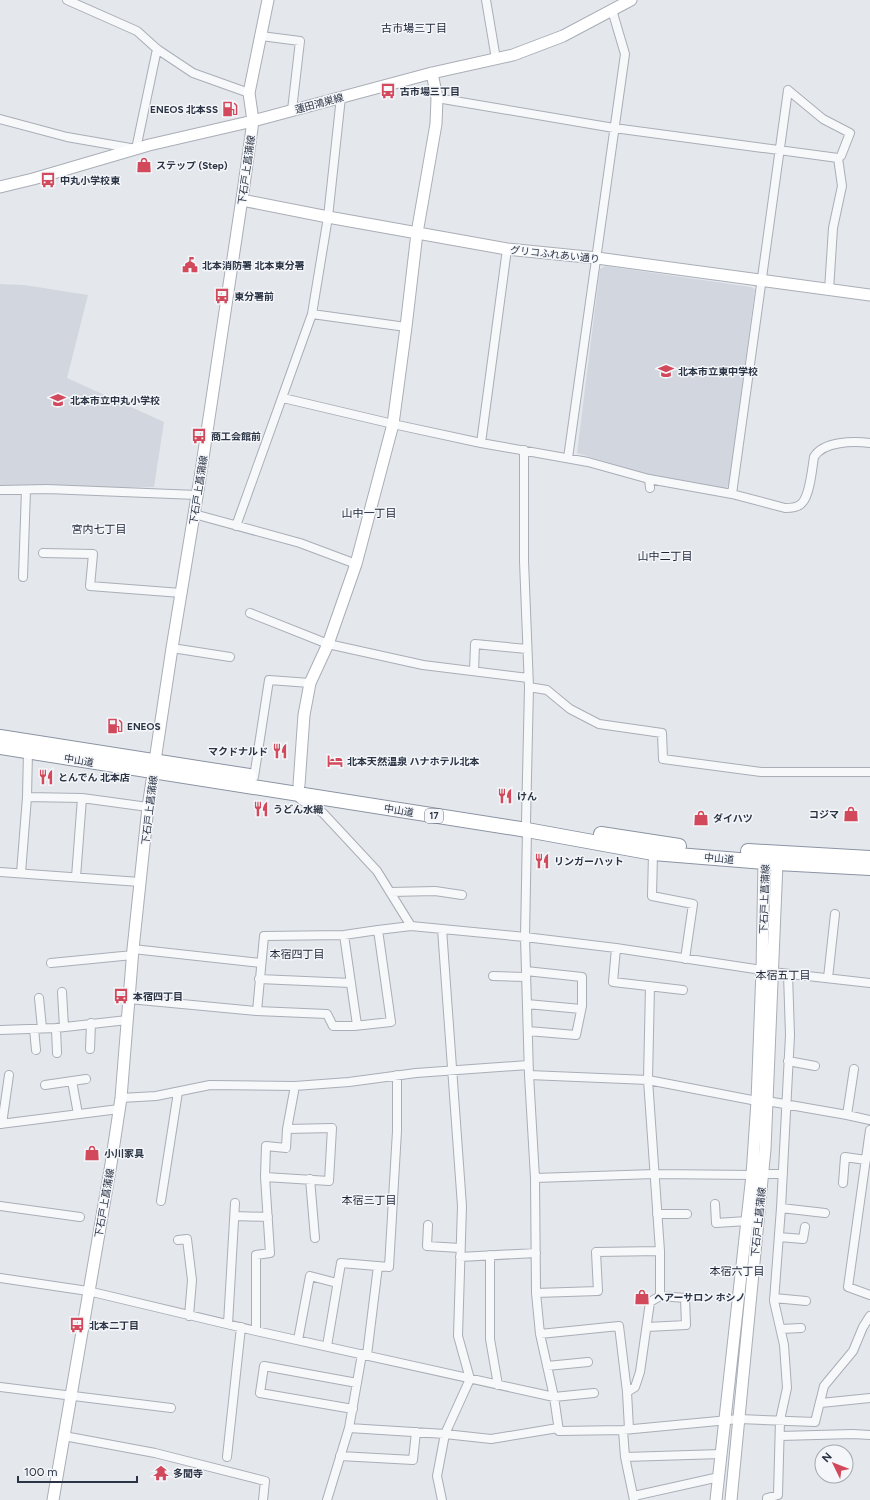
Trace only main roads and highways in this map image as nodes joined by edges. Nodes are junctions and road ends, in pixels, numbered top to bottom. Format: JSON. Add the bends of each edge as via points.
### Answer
{"nodes":[{"id":1,"x":268,"y":0,"type":"edge"},
{"id":2,"x":631,"y":0,"type":"edge"},
{"id":3,"x":432,"y":73,"type":"junction"},
{"id":4,"x":253,"y":121,"type":"junction"},
{"id":5,"x":0,"y":187,"type":"edge"},
{"id":6,"x":242,"y":200,"type":"junction"},
{"id":7,"x":417,"y":233,"type":"junction"},
{"id":8,"x":870,"y":295,"type":"edge"},
{"id":9,"x":0,"y":737,"type":"edge"},
{"id":10,"x":0,"y":747,"type":"edge"},
{"id":11,"x":154,"y":766,"type":"junction"},
{"id":12,"x":296,"y":789,"type":"junction"},
{"id":13,"x":526,"y":826,"type":"junction"},
{"id":14,"x":870,"y":858,"type":"edge"},
{"id":15,"x":770,"y":859,"type":"junction"},
{"id":16,"x":870,"y":868,"type":"edge"},
{"id":17,"x":757,"y":1174,"type":"junction"},
{"id":18,"x":53,"y":1500,"type":"edge"},
{"id":19,"x":716,"y":1500,"type":"edge"},
{"id":20,"x":731,"y":1500,"type":"edge"}],
"edges":[{"from":1,"to":4,"type":"main road","name":"下石戸上菖蒲線","via":[[249,93]]},
{"from":2,"to":3,"type":"main road","name":"蓮田鴻巣線","via":[[563,36],[513,55]]},
{"from":3,"to":4,"type":"main road","name":"蓮田鴻巣線"},
{"from":3,"to":7,"type":"main road","via":[[437,98],[436,124]]},
{"from":4,"to":5,"type":"main road","name":"蓮田鴻巣線","via":[[136,149]]},
{"from":4,"to":6,"type":"main road","name":"下石戸上菖蒲線"},
{"from":6,"to":7,"type":"main road","name":"グリコふれあい通り"},
{"from":6,"to":11,"type":"main road","name":"下石戸上菖蒲線"},
{"from":7,"to":8,"type":"main road","name":"グリコふれあい通り","via":[[507,249],[597,258]]},
{"from":7,"to":12,"type":"main road","via":[[393,424],[356,564],[328,644],[310,683]]},
{"from":9,"to":11,"type":"highway","name":"中山道","number":"17"},
{"from":10,"to":11,"type":"highway","name":"中山道","number":"17"},
{"from":11,"to":12,"type":"highway","name":"中山道","number":"17"},
{"from":11,"to":12,"type":"highway","name":"中山道","number":"17","via":[[254,777]]},
{"from":11,"to":18,"type":"main road","name":"下石戸上菖蒲線","via":[[140,882],[120,1103]]},
{"from":12,"to":13,"type":"highway","name":"中山道","number":"17"},
{"from":13,"to":15,"type":"highway","name":"中山道","number":"17"},
{"from":13,"to":15,"type":"highway","name":"中山道","number":"17","via":[[653,853]]},
{"from":14,"to":15,"type":"highway","name":"中山道","number":"17"},
{"from":15,"to":16,"type":"highway","name":"中山道","number":"17"},
{"from":15,"to":17,"type":"main road","name":"下石戸上菖蒲線"},
{"from":17,"to":19,"type":"main road","name":"下石戸上菖蒲線","via":[[747,1220]]},
{"from":17,"to":20,"type":"main road","name":"下石戸上菖蒲線"}]}
